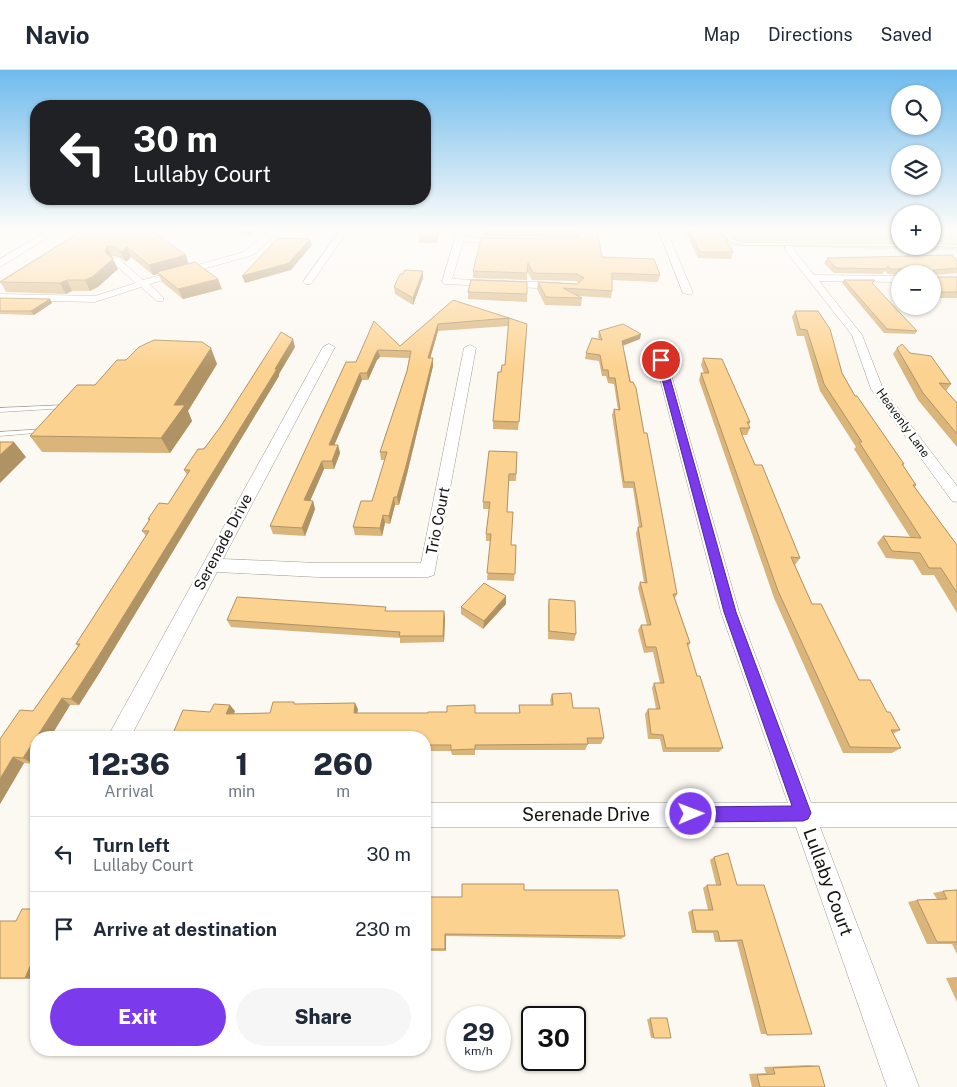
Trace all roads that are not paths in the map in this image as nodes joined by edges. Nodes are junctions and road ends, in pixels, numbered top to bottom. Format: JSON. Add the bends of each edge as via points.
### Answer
{"nodes":[{"id":1,"x":134,"y":276,"type":"edge"},
{"id":2,"x":166,"y":276,"type":"edge"},
{"id":3,"x":312,"y":276,"type":"edge"},
{"id":4,"x":449,"y":276,"type":"edge"},
{"id":5,"x":681,"y":276,"type":"edge"},
{"id":6,"x":812,"y":278,"type":"joint"},
{"id":7,"x":891,"y":279,"type":"edge"},
{"id":8,"x":308,"y":282,"type":"dead end"},
{"id":9,"x":142,"y":283,"type":"junction"},
{"id":10,"x":576,"y":286,"type":"edge"},
{"id":11,"x":688,"y":293,"type":"dead end"},
{"id":12,"x":0,"y":298,"type":"edge"},
{"id":13,"x":160,"y":299,"type":"dead end"},
{"id":14,"x":329,"y":346,"type":"dead end"},
{"id":15,"x":470,"y":348,"type":"dead end"},
{"id":16,"x":661,"y":360,"type":"dead end"},
{"id":17,"x":0,"y":410,"type":"edge"},
{"id":18,"x":57,"y":418,"type":"edge"},
{"id":19,"x":52,"y":424,"type":"edge"},
{"id":20,"x":0,"y":434,"type":"edge"},
{"id":21,"x":957,"y":497,"type":"edge"},
{"id":22,"x":211,"y":565,"type":"junction"},
{"id":23,"x":122,"y":731,"type":"edge"},
{"id":24,"x":803,"y":813,"type":"junction"},
{"id":25,"x":431,"y":815,"type":"edge"},
{"id":26,"x":957,"y":815,"type":"edge"},
{"id":27,"x":903,"y":1087,"type":"edge"}],
"edges":[{"from":1,"to":9,"type":"street"},
{"from":2,"to":9,"type":"street"},
{"from":3,"to":8,"type":"street"},
{"from":4,"to":10,"type":"street","via":[[447,282]]},
{"from":5,"to":11,"type":"street"},
{"from":6,"to":7,"type":"street"},
{"from":6,"to":21,"type":"street","name":"Heavenly Lane","via":[[857,336],[877,389]]},
{"from":9,"to":12,"type":"street","via":[[95,299]]},
{"from":9,"to":13,"type":"street"},
{"from":14,"to":22,"type":"street","name":"Serenade Drive"},
{"from":15,"to":22,"type":"street","name":"Trio Court","via":[[428,570],[318,570]]},
{"from":16,"to":24,"type":"street","name":"Lullaby Court","via":[[730,612]]},
{"from":17,"to":18,"type":"lane","via":[[67,406]]},
{"from":19,"to":20,"type":"lane","via":[[46,431]]},
{"from":22,"to":23,"type":"street","name":"Serenade Drive"},
{"from":24,"to":25,"type":"street","name":"Serenade Drive"},
{"from":24,"to":26,"type":"street","name":"Serenade Drive"},
{"from":24,"to":27,"type":"street","name":"Lullaby Court"}]}
